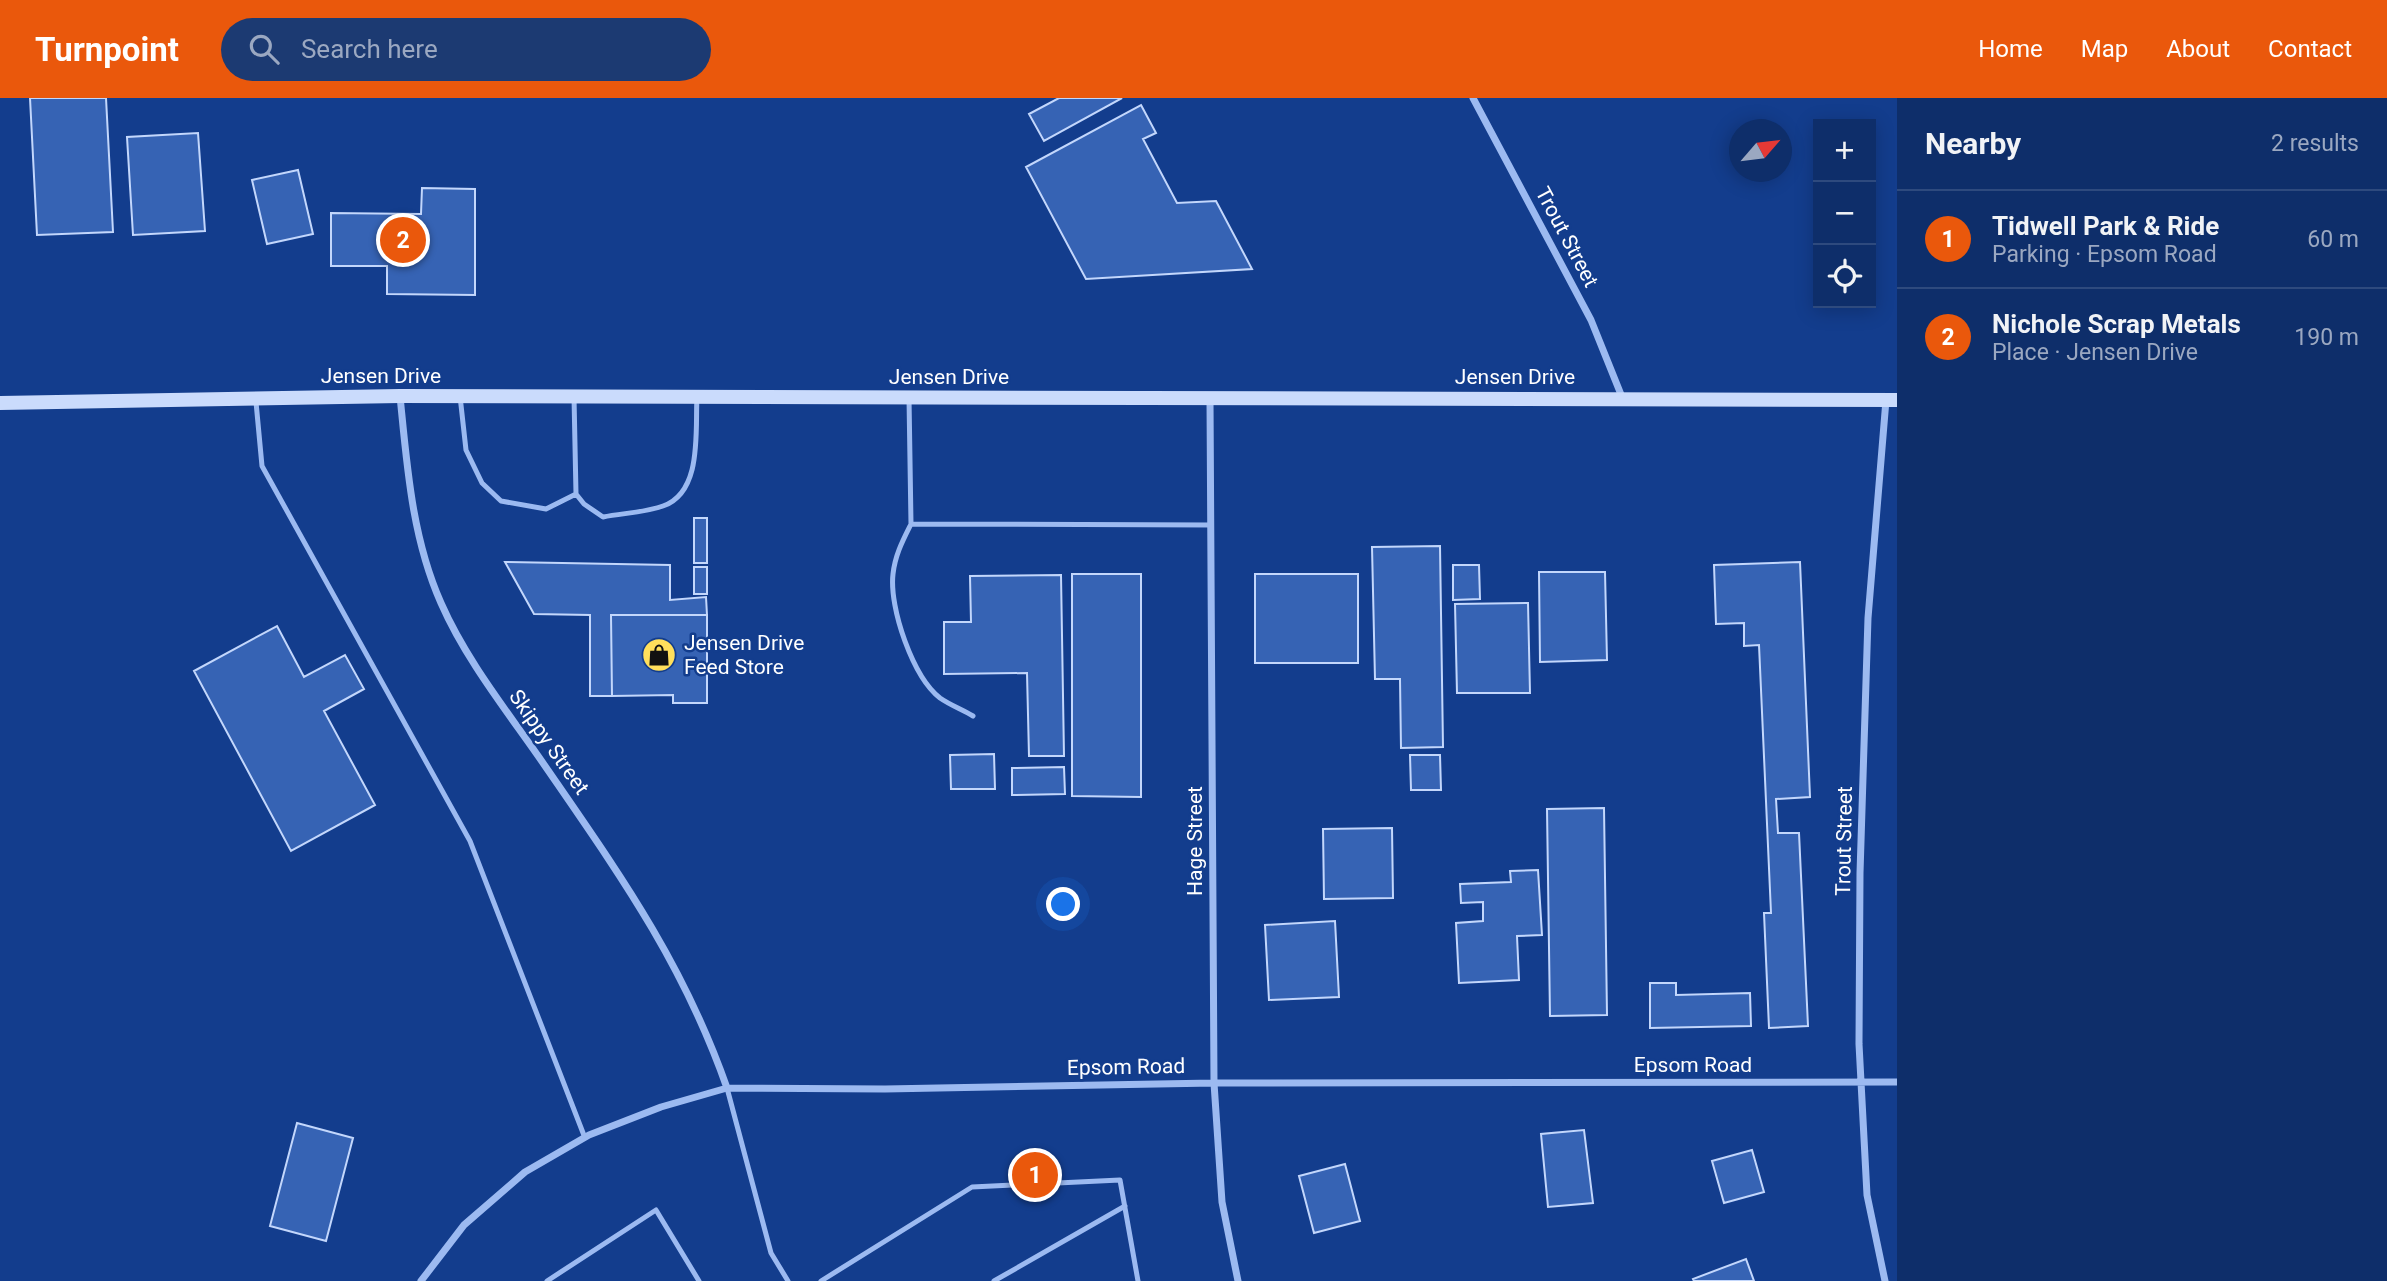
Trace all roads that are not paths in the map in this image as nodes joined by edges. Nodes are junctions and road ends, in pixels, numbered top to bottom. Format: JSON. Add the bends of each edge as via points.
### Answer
{"nodes":[{"id":1,"x":1473,"y":98,"type":"edge"},
{"id":2,"x":400,"y":396,"type":"junction"},
{"id":3,"x":460,"y":396,"type":"junction"},
{"id":4,"x":574,"y":397,"type":"junction"},
{"id":5,"x":696,"y":397,"type":"junction"},
{"id":6,"x":1622,"y":397,"type":"junction"},
{"id":7,"x":256,"y":398,"type":"junction"},
{"id":8,"x":909,"y":398,"type":"junction"},
{"id":9,"x":1210,"y":400,"type":"junction"},
{"id":10,"x":1892,"y":400,"type":"edge"},
{"id":11,"x":0,"y":403,"type":"edge"},
{"id":12,"x":576,"y":494,"type":"junction"},
{"id":13,"x":911,"y":524,"type":"junction"},
{"id":14,"x":1211,"y":525,"type":"junction"},
{"id":15,"x":973,"y":716,"type":"dead end"},
{"id":16,"x":1897,"y":1082,"type":"edge"},
{"id":17,"x":1214,"y":1083,"type":"junction"},
{"id":18,"x":1860,"y":1083,"type":"junction"},
{"id":19,"x":727,"y":1088,"type":"junction"},
{"id":20,"x":585,"y":1138,"type":"junction"},
{"id":21,"x":1125,"y":1206,"type":"junction"},
{"id":22,"x":421,"y":1281,"type":"edge"},
{"id":23,"x":547,"y":1281,"type":"edge"},
{"id":24,"x":699,"y":1281,"type":"edge"},
{"id":25,"x":789,"y":1281,"type":"edge"},
{"id":26,"x":821,"y":1281,"type":"edge"},
{"id":27,"x":994,"y":1281,"type":"edge"},
{"id":28,"x":1139,"y":1281,"type":"edge"},
{"id":29,"x":1238,"y":1281,"type":"edge"},
{"id":30,"x":1885,"y":1281,"type":"edge"}],
"edges":[{"from":1,"to":6,"type":"street","name":"Trout Street","via":[[1591,320]]},
{"from":2,"to":3,"type":"main road","name":"Jensen Drive"},
{"from":2,"to":7,"type":"main road","name":"Jensen Drive"},
{"from":2,"to":19,"type":"street","name":"Skippy Street","via":[[419,540],[440,602],[471,660],[653,926],[706,1027]]},
{"from":3,"to":4,"type":"main road","name":"Jensen Drive"},
{"from":3,"to":12,"type":"lane","via":[[467,450],[482,483],[501,501],[546,509]]},
{"from":4,"to":5,"type":"main road","name":"Jensen Drive"},
{"from":4,"to":12,"type":"lane"},
{"from":5,"to":8,"type":"main road","name":"Jensen Drive"},
{"from":5,"to":12,"type":"lane","via":[[693,471],[665,506],[603,517]]},
{"from":6,"to":9,"type":"main road","name":"Jensen Drive"},
{"from":6,"to":10,"type":"main road","name":"Jensen Drive"},
{"from":7,"to":11,"type":"main road","name":"Jensen Drive"},
{"from":7,"to":20,"type":"lane","via":[[262,466],[470,841]]},
{"from":8,"to":9,"type":"main road","name":"Jensen Drive"},
{"from":8,"to":13,"type":"lane"},
{"from":9,"to":14,"type":"street","name":"Hage Street"},
{"from":10,"to":18,"type":"street","name":"Trout Street","via":[[1868,618],[1860,873]]},
{"from":13,"to":14,"type":"lane"},
{"from":13,"to":15,"type":"lane","via":[[897,552],[892,578],[899,623],[922,679],[940,698]]},
{"from":14,"to":17,"type":"street","name":"Hage Street"},
{"from":16,"to":18,"type":"street","name":"Epsom Road"},
{"from":17,"to":18,"type":"street","name":"Epsom Road"},
{"from":17,"to":19,"type":"street","name":"Epsom Road"},
{"from":17,"to":29,"type":"street","name":"Hage Street","via":[[1222,1202]]},
{"from":18,"to":30,"type":"street","name":"Trout Street","via":[[1867,1195]]},
{"from":19,"to":20,"type":"street","name":"Epsom Road","via":[[661,1107]]},
{"from":19,"to":25,"type":"lane","via":[[771,1253]]},
{"from":20,"to":22,"type":"street","name":"Epsom Road","via":[[525,1172],[464,1225]]},
{"from":21,"to":26,"type":"lane","via":[[1120,1180],[972,1187]]},
{"from":21,"to":27,"type":"lane"},
{"from":21,"to":28,"type":"lane"},
{"from":23,"to":24,"type":"lane","via":[[656,1210]]}]}
